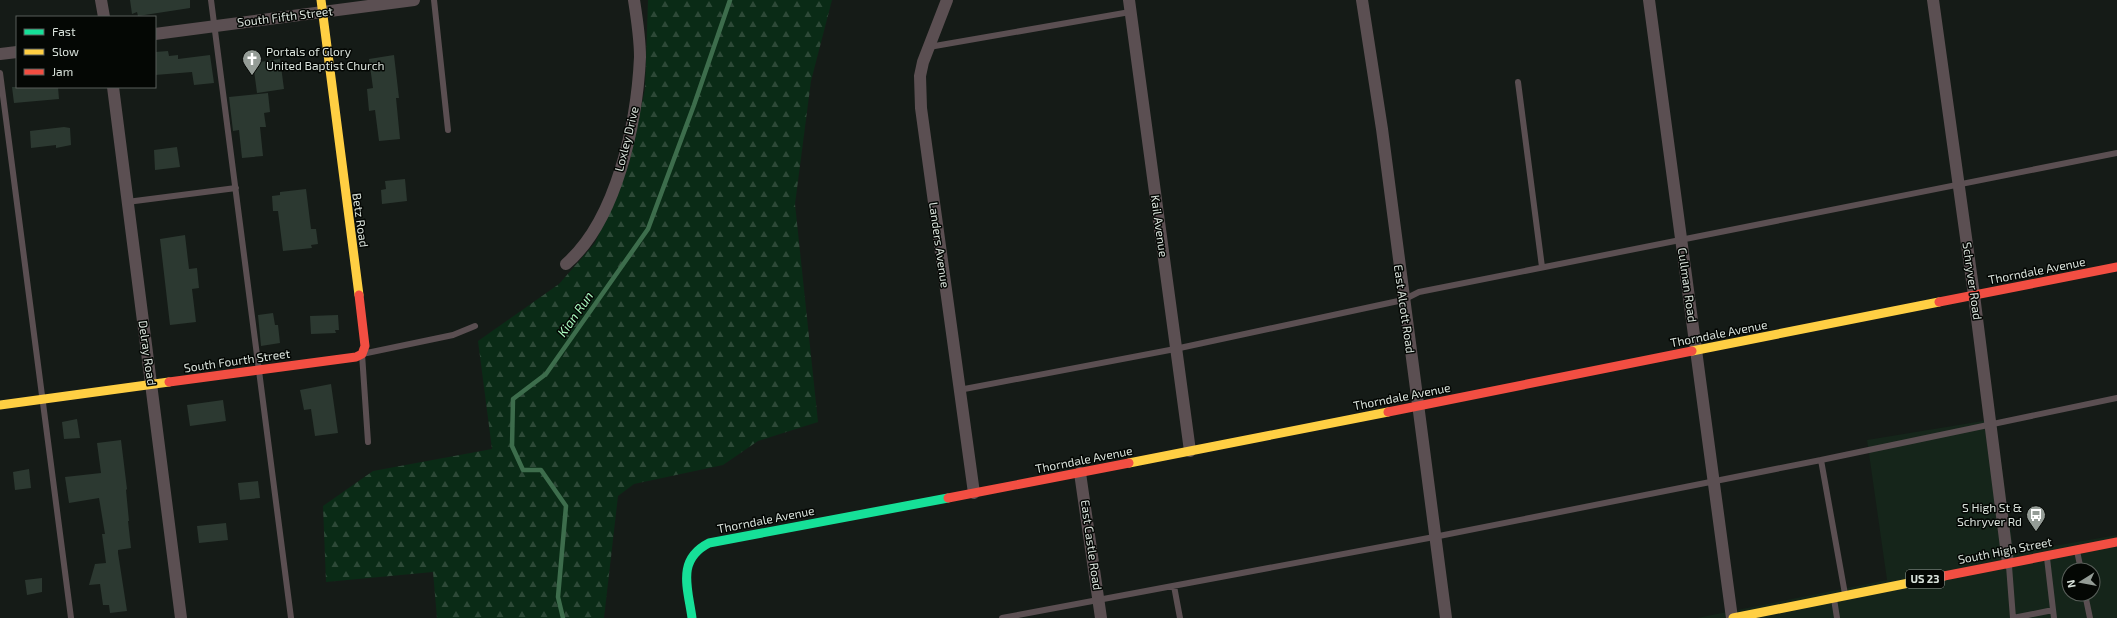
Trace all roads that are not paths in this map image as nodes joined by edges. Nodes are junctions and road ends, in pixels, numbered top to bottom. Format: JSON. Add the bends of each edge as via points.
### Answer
{"nodes":[{"id":1,"x":101,"y":0,"type":"edge"},
{"id":2,"x":211,"y":0,"type":"edge"},
{"id":3,"x":321,"y":0,"type":"edge"},
{"id":4,"x":414,"y":0,"type":"edge"},
{"id":5,"x":434,"y":0,"type":"edge"},
{"id":6,"x":634,"y":0,"type":"edge"},
{"id":7,"x":947,"y":0,"type":"edge"},
{"id":8,"x":1129,"y":0,"type":"edge"},
{"id":9,"x":1362,"y":0,"type":"edge"},
{"id":10,"x":1649,"y":0,"type":"edge"},
{"id":11,"x":1933,"y":0,"type":"edge"},
{"id":12,"x":1130,"y":12,"type":"junction"},
{"id":13,"x":323,"y":13,"type":"junction"},
{"id":14,"x":104,"y":16,"type":"edge"},
{"id":15,"x":214,"y":26,"type":"junction"},
{"id":16,"x":156,"y":34,"type":"edge"},
{"id":17,"x":928,"y":47,"type":"junction"},
{"id":18,"x":16,"y":52,"type":"edge"},
{"id":19,"x":0,"y":54,"type":"edge"},
{"id":20,"x":0,"y":73,"type":"edge"},
{"id":21,"x":1518,"y":82,"type":"dead end"},
{"id":22,"x":113,"y":88,"type":"edge"},
{"id":23,"x":448,"y":130,"type":"dead end"},
{"id":24,"x":2117,"y":153,"type":"edge"},
{"id":25,"x":1958,"y":183,"type":"junction"},
{"id":26,"x":236,"y":188,"type":"junction"},
{"id":27,"x":127,"y":202,"type":"junction"},
{"id":28,"x":1681,"y":239,"type":"junction"},
{"id":29,"x":566,"y":264,"type":"dead end"},
{"id":30,"x":1542,"y":267,"type":"junction"},
{"id":31,"x":2117,"y":267,"type":"edge"},
{"id":32,"x":1974,"y":295,"type":"junction"},
{"id":33,"x":1403,"y":300,"type":"junction"},
{"id":34,"x":475,"y":326,"type":"dead end"},
{"id":35,"x":1176,"y":349,"type":"junction"},
{"id":36,"x":1697,"y":351,"type":"junction"},
{"id":37,"x":362,"y":354,"type":"junction"},
{"id":38,"x":260,"y":369,"type":"junction"},
{"id":39,"x":151,"y":385,"type":"junction"},
{"id":40,"x":959,"y":390,"type":"junction"},
{"id":41,"x":2117,"y":398,"type":"edge"},
{"id":42,"x":43,"y":400,"type":"junction"},
{"id":43,"x":0,"y":405,"type":"edge"},
{"id":44,"x":1417,"y":406,"type":"junction"},
{"id":45,"x":1990,"y":424,"type":"junction"},
{"id":46,"x":368,"y":442,"type":"dead end"},
{"id":47,"x":1190,"y":451,"type":"junction"},
{"id":48,"x":1821,"y":460,"type":"junction"},
{"id":49,"x":1080,"y":473,"type":"junction"},
{"id":50,"x":1712,"y":480,"type":"junction"},
{"id":51,"x":974,"y":493,"type":"junction"},
{"id":52,"x":1434,"y":537,"type":"junction"},
{"id":53,"x":2117,"y":542,"type":"edge"},
{"id":54,"x":2077,"y":550,"type":"junction"},
{"id":55,"x":2047,"y":555,"type":"junction"},
{"id":56,"x":2079,"y":562,"type":"edge"},
{"id":57,"x":2008,"y":563,"type":"junction"},
{"id":58,"x":1174,"y":586,"type":"junction"},
{"id":59,"x":1845,"y":595,"type":"junction"},
{"id":60,"x":1834,"y":598,"type":"junction"},
{"id":61,"x":1098,"y":600,"type":"junction"},
{"id":62,"x":2087,"y":602,"type":"edge"},
{"id":63,"x":2053,"y":610,"type":"junction"},
{"id":64,"x":71,"y":618,"type":"edge"},
{"id":65,"x":181,"y":618,"type":"edge"},
{"id":66,"x":291,"y":618,"type":"edge"},
{"id":67,"x":692,"y":618,"type":"edge"},
{"id":68,"x":1002,"y":618,"type":"edge"},
{"id":69,"x":1101,"y":618,"type":"edge"},
{"id":70,"x":1180,"y":618,"type":"edge"},
{"id":71,"x":1446,"y":618,"type":"edge"},
{"id":72,"x":1738,"y":618,"type":"edge"},
{"id":73,"x":1837,"y":618,"type":"edge"},
{"id":74,"x":2054,"y":618,"type":"edge"},
{"id":75,"x":2090,"y":618,"type":"edge"}],
"edges":[{"from":1,"to":14,"type":"street"},
{"from":2,"to":15,"type":"lane"},
{"from":3,"to":13,"type":"street","name":"Betz Road"},
{"from":4,"to":13,"type":"street","name":"South Fifth Street"},
{"from":5,"to":23,"type":"lane"},
{"from":6,"to":29,"type":"street","name":"Loxley Drive","via":[[640,56],[636,108],[627,144],[603,214],[584,246]]},
{"from":7,"to":17,"type":"street","name":"Landers Avenue"},
{"from":8,"to":12,"type":"street","name":"Kail Avenue"},
{"from":9,"to":33,"type":"street","name":"East Alcott Road","via":[[1382,130]]},
{"from":10,"to":28,"type":"street","name":"Cullman Road"},
{"from":11,"to":25,"type":"street","name":"Schryver Road"},
{"from":12,"to":17,"type":"lane"},
{"from":12,"to":35,"type":"street","name":"Kail Avenue"},
{"from":13,"to":15,"type":"street","name":"South Fifth Street"},
{"from":13,"to":37,"type":"street","name":"Betz Road","via":[[365,346]]},
{"from":15,"to":16,"type":"street","name":"South Fifth Street"},
{"from":15,"to":26,"type":"lane"},
{"from":17,"to":40,"type":"street","name":"Landers Avenue","via":[[920,76],[920,108]]},
{"from":18,"to":19,"type":"street"},
{"from":20,"to":42,"type":"lane"},
{"from":21,"to":30,"type":"lane"},
{"from":22,"to":27,"type":"street","name":"Delray Road"},
{"from":24,"to":25,"type":"lane"},
{"from":25,"to":28,"type":"lane"},
{"from":25,"to":32,"type":"street","name":"Schryver Road"},
{"from":26,"to":27,"type":"lane"},
{"from":26,"to":38,"type":"lane"},
{"from":27,"to":39,"type":"street","name":"Delray Road"},
{"from":28,"to":30,"type":"lane"},
{"from":28,"to":36,"type":"street","name":"Cullman Road"},
{"from":30,"to":33,"type":"lane","via":[[1419,292]]},
{"from":31,"to":32,"type":"street","name":"Thorndale Avenue"},
{"from":32,"to":36,"type":"street","name":"Thorndale Avenue"},
{"from":32,"to":45,"type":"street","name":"Schryver Road"},
{"from":33,"to":35,"type":"lane"},
{"from":33,"to":44,"type":"street","name":"East Alcott Road"},
{"from":34,"to":37,"type":"lane","name":"South Fourth Street","via":[[453,336]]},
{"from":35,"to":40,"type":"lane"},
{"from":35,"to":47,"type":"street","name":"Kail Avenue"},
{"from":36,"to":44,"type":"street","name":"Thorndale Avenue"},
{"from":36,"to":50,"type":"street","name":"Cullman Road"},
{"from":37,"to":38,"type":"street","name":"South Fourth Street","via":[[356,357]]},
{"from":37,"to":46,"type":"lane","name":"Betz Road"},
{"from":38,"to":39,"type":"street","name":"South Fourth Street"},
{"from":38,"to":66,"type":"lane"},
{"from":39,"to":42,"type":"street","name":"South Fourth Street"},
{"from":39,"to":65,"type":"street","name":"Delray Road"},
{"from":40,"to":51,"type":"street","name":"Landers Avenue"},
{"from":41,"to":45,"type":"lane"},
{"from":42,"to":43,"type":"street","name":"South Fourth Street"},
{"from":42,"to":64,"type":"lane"},
{"from":44,"to":47,"type":"street","name":"Thorndale Avenue"},
{"from":44,"to":52,"type":"street","name":"East Alcott Road"},
{"from":45,"to":48,"type":"lane"},
{"from":45,"to":57,"type":"street","name":"Schryver Road"},
{"from":47,"to":49,"type":"street","name":"Thorndale Avenue"},
{"from":48,"to":50,"type":"lane"},
{"from":48,"to":59,"type":"lane"},
{"from":49,"to":51,"type":"street","name":"Thorndale Avenue"},
{"from":49,"to":61,"type":"street","name":"East Castle Road"},
{"from":50,"to":52,"type":"lane"},
{"from":50,"to":72,"type":"street","name":"Cullman Road"},
{"from":51,"to":67,"type":"street","name":"Thorndale Avenue","via":[[709,542],[693,552],[687,563]]},
{"from":52,"to":58,"type":"lane"},
{"from":52,"to":71,"type":"street","name":"East Alcott Road"},
{"from":53,"to":54,"type":"street","name":"South High Street","number":"US 23"},
{"from":54,"to":55,"type":"street","name":"South High Street","number":"US 23"},
{"from":54,"to":56,"type":"lane"},
{"from":55,"to":57,"type":"street","name":"South High Street","number":"US 23"},
{"from":55,"to":63,"type":"lane"},
{"from":57,"to":59,"type":"street","name":"South High Street","number":"US 23"},
{"from":57,"to":63,"type":"lane","via":[[2013,618]]},
{"from":58,"to":61,"type":"lane"},
{"from":58,"to":70,"type":"lane"},
{"from":59,"to":60,"type":"street","name":"South High Street","number":"US 23"},
{"from":60,"to":72,"type":"street","name":"South High Street","number":"US 23"},
{"from":60,"to":73,"type":"lane"},
{"from":61,"to":68,"type":"lane"},
{"from":61,"to":69,"type":"street","name":"East Castle Road"},
{"from":62,"to":75,"type":"lane"},
{"from":63,"to":74,"type":"lane"}]}
